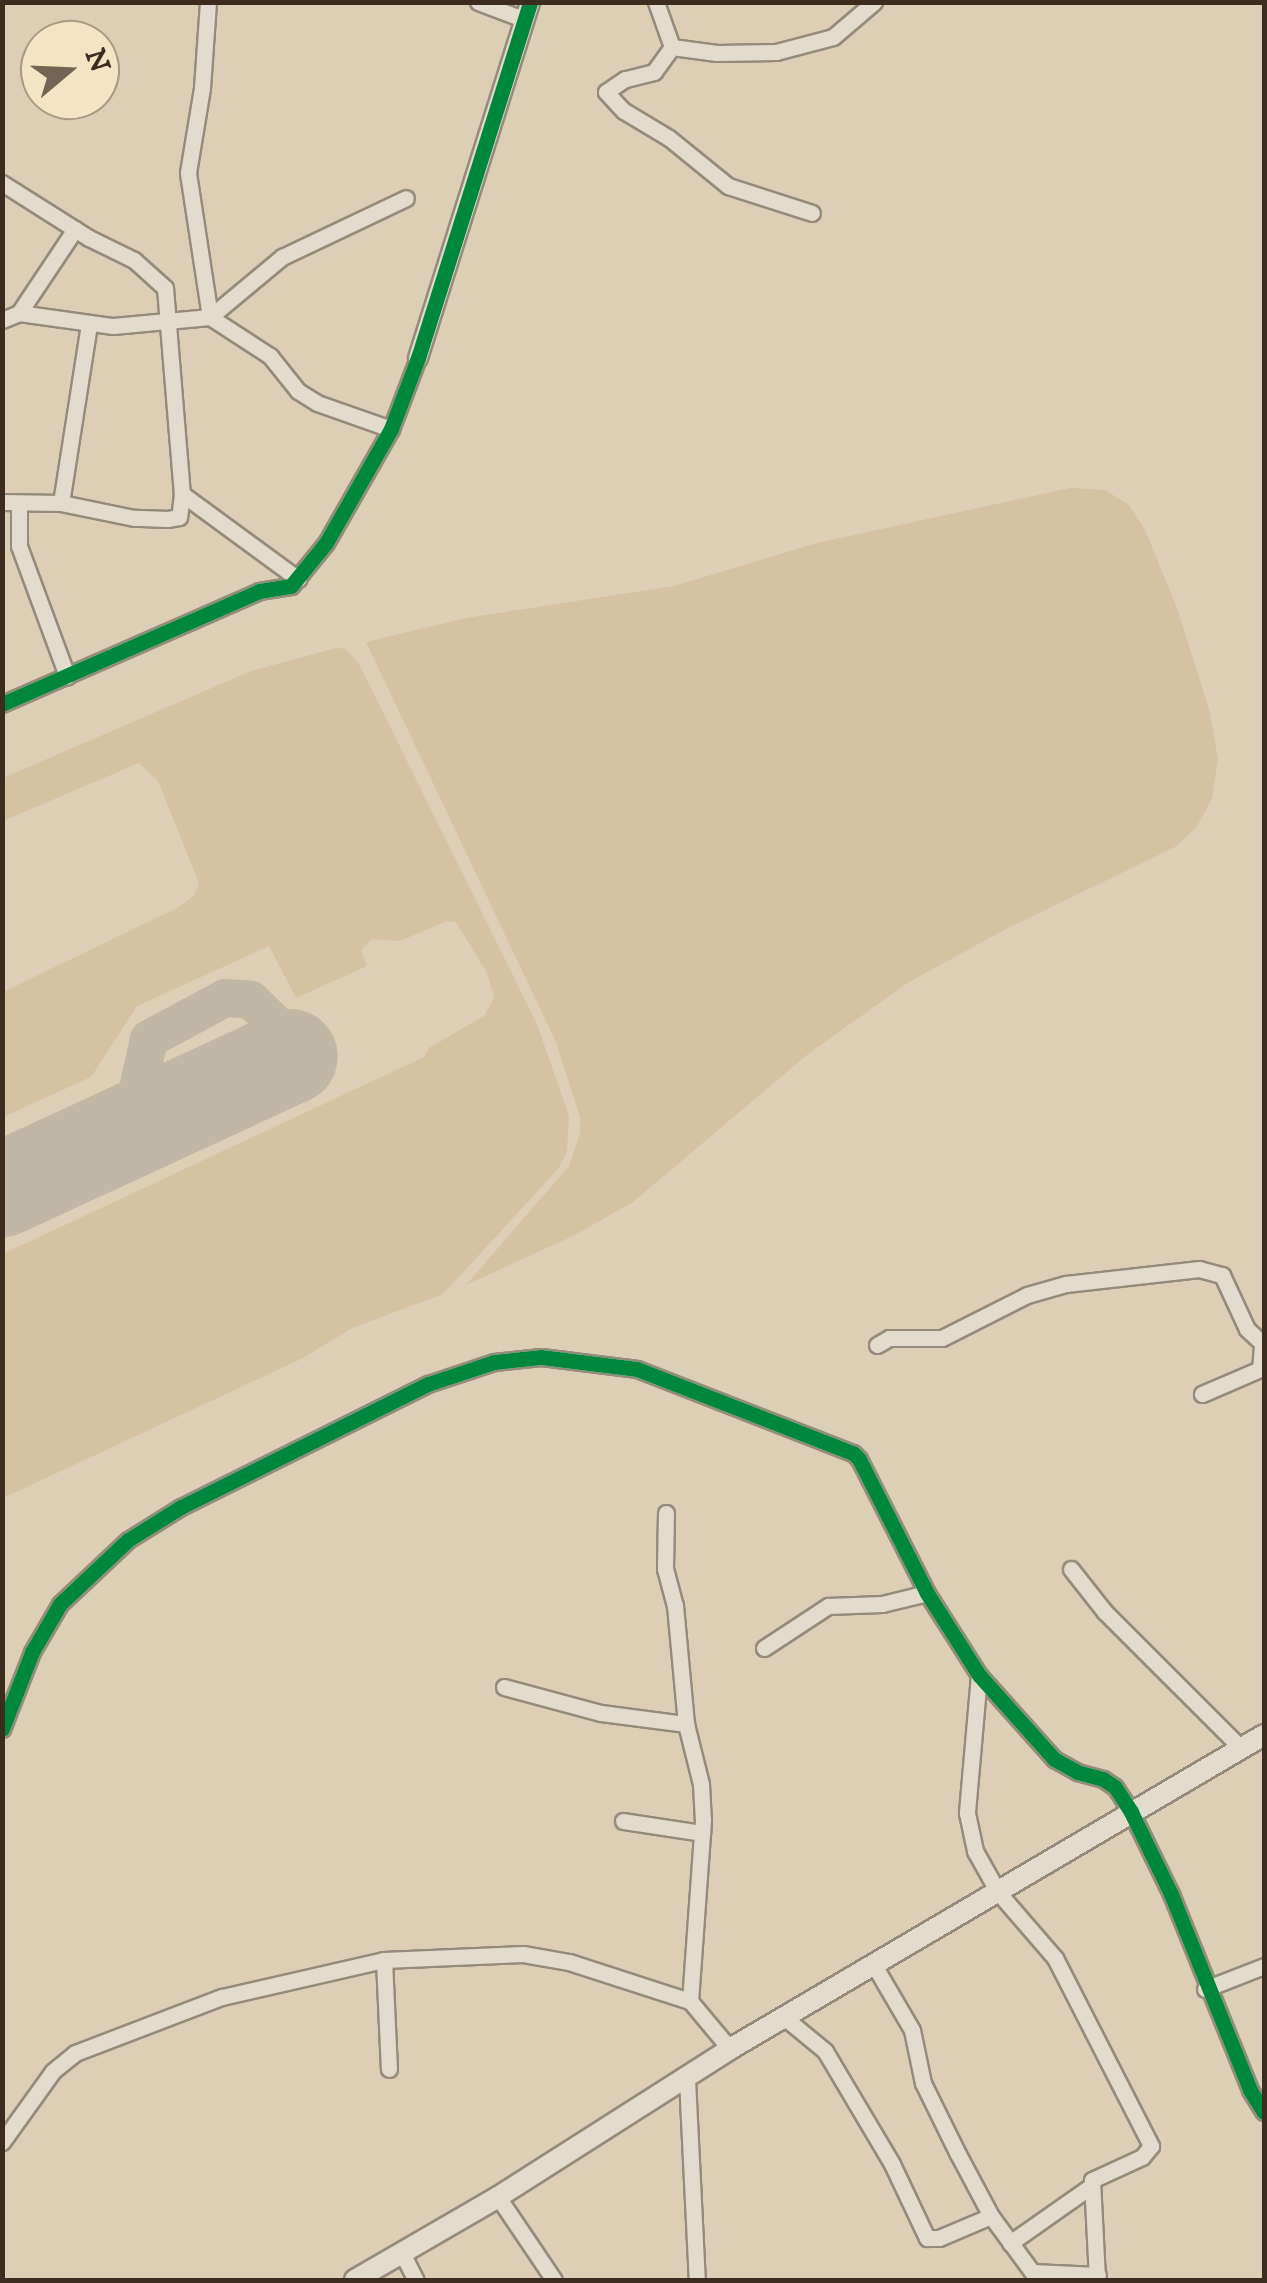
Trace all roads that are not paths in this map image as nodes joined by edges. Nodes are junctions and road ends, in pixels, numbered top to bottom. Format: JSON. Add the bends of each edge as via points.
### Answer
{"nodes":[{"id":1,"x":208,"y":2,"type":"edge"},
{"id":2,"x":478,"y":2,"type":"edge"},
{"id":3,"x":656,"y":2,"type":"edge"},
{"id":4,"x":869,"y":5,"type":"edge"},
{"id":5,"x":526,"y":11,"type":"edge"},
{"id":6,"x":672,"y":48,"type":"junction"},
{"id":7,"x":2,"y":184,"type":"edge"},
{"id":8,"x":406,"y":198,"type":"dead end"},
{"id":9,"x":812,"y":213,"type":"dead end"},
{"id":10,"x":75,"y":229,"type":"junction"},
{"id":11,"x":18,"y":313,"type":"junction"},
{"id":12,"x":210,"y":317,"type":"junction"},
{"id":13,"x":2,"y":320,"type":"edge"},
{"id":14,"x":168,"y":321,"type":"junction"},
{"id":15,"x":89,"y":326,"type":"junction"},
{"id":16,"x":418,"y":358,"type":"joint"},
{"id":17,"x":391,"y":429,"type":"junction"},
{"id":18,"x":182,"y":494,"type":"junction"},
{"id":19,"x":2,"y":502,"type":"edge"},
{"id":20,"x":61,"y":504,"type":"junction"},
{"id":21,"x":22,"y":508,"type":"junction"},
{"id":22,"x":2,"y":531,"type":"edge"},
{"id":23,"x":298,"y":578,"type":"junction"},
{"id":24,"x":67,"y":676,"type":"junction"},
{"id":25,"x":2,"y":704,"type":"edge"},
{"id":26,"x":877,"y":1344,"type":"dead end"},
{"id":27,"x":1263,"y":1345,"type":"edge"},
{"id":28,"x":1262,"y":1370,"type":"edge"},
{"id":29,"x":1202,"y":1394,"type":"dead end"},
{"id":30,"x":666,"y":1513,"type":"dead end"},
{"id":31,"x":1070,"y":1570,"type":"dead end"},
{"id":32,"x":927,"y":1594,"type":"junction"},
{"id":33,"x":764,"y":1648,"type":"dead end"},
{"id":34,"x":980,"y":1675,"type":"junction"},
{"id":35,"x":504,"y":1687,"type":"dead end"},
{"id":36,"x":686,"y":1724,"type":"junction"},
{"id":37,"x":2,"y":1729,"type":"edge"},
{"id":38,"x":1264,"y":1734,"type":"edge"},
{"id":39,"x":1242,"y":1749,"type":"junction"},
{"id":40,"x":1131,"y":1812,"type":"junction"},
{"id":41,"x":623,"y":1821,"type":"dead end"},
{"id":42,"x":702,"y":1833,"type":"junction"},
{"id":43,"x":998,"y":1892,"type":"junction"},
{"id":44,"x":384,"y":1960,"type":"junction"},
{"id":45,"x":874,"y":1965,"type":"junction"},
{"id":46,"x":1264,"y":1966,"type":"edge"},
{"id":47,"x":1205,"y":1989,"type":"junction"},
{"id":48,"x":690,"y":2001,"type":"junction"},
{"id":49,"x":785,"y":2018,"type":"junction"},
{"id":50,"x":730,"y":2049,"type":"junction"},
{"id":51,"x":389,"y":2069,"type":"dead end"},
{"id":52,"x":687,"y":2079,"type":"junction"},
{"id":53,"x":1264,"y":2112,"type":"edge"},
{"id":54,"x":2,"y":2142,"type":"edge"},
{"id":55,"x":1091,"y":2186,"type":"junction"},
{"id":56,"x":498,"y":2198,"type":"junction"},
{"id":57,"x":991,"y":2216,"type":"junction"},
{"id":58,"x":1010,"y":2243,"type":"junction"},
{"id":59,"x":402,"y":2255,"type":"junction"},
{"id":60,"x":1035,"y":2276,"type":"edge"},
{"id":61,"x":1098,"y":2278,"type":"edge"},
{"id":62,"x":355,"y":2280,"type":"edge"},
{"id":63,"x":416,"y":2280,"type":"edge"},
{"id":64,"x":554,"y":2280,"type":"edge"},
{"id":65,"x":698,"y":2280,"type":"edge"}],
"edges":[{"from":1,"to":12,"type":"street","via":[[188,173]]},
{"from":2,"to":5,"type":"street"},
{"from":3,"to":6,"type":"street"},
{"from":4,"to":6,"type":"street","via":[[833,36],[776,52]]},
{"from":5,"to":16,"type":"street"},
{"from":6,"to":9,"type":"street","via":[[654,72],[626,78],[606,92],[728,186]]},
{"from":7,"to":10,"type":"street"},
{"from":8,"to":12,"type":"street","via":[[282,257]]},
{"from":10,"to":11,"type":"street"},
{"from":10,"to":14,"type":"street","via":[[157,278],[168,296]]},
{"from":11,"to":13,"type":"street"},
{"from":11,"to":15,"type":"street"},
{"from":12,"to":14,"type":"street"},
{"from":12,"to":17,"type":"street","via":[[270,356],[308,397]]},
{"from":14,"to":15,"type":"street"},
{"from":14,"to":18,"type":"street"},
{"from":15,"to":20,"type":"street"},
{"from":16,"to":17,"type":"street"},
{"from":17,"to":23,"type":"street","via":[[326,543]]},
{"from":18,"to":20,"type":"street","via":[[179,517],[168,519]]},
{"from":18,"to":23,"type":"street"},
{"from":19,"to":21,"type":"street"},
{"from":20,"to":21,"type":"street"},
{"from":21,"to":22,"type":"street"},
{"from":21,"to":24,"type":"street","via":[[20,546]]},
{"from":23,"to":24,"type":"street"},
{"from":24,"to":25,"type":"street"},
{"from":26,"to":27,"type":"street","via":[[942,1338],[1027,1295],[1066,1284],[1199,1269],[1222,1276],[1246,1329]]},
{"from":27,"to":28,"type":"street"},
{"from":28,"to":29,"type":"street"},
{"from":30,"to":36,"type":"street","via":[[664,1570],[675,1606]]},
{"from":31,"to":39,"type":"street"},
{"from":32,"to":33,"type":"street","via":[[828,1606]]},
{"from":32,"to":34,"type":"street"},
{"from":32,"to":37,"type":"street","via":[[853,1453],[637,1368],[513,1358],[428,1384],[128,1540],[60,1604],[32,1652]]},
{"from":34,"to":40,"type":"street","via":[[1054,1759],[1103,1778]]},
{"from":34,"to":43,"type":"street","via":[[967,1813],[975,1852]]},
{"from":35,"to":36,"type":"street","via":[[601,1714]]},
{"from":36,"to":42,"type":"street","via":[[701,1784]]},
{"from":38,"to":39,"type":"main road"},
{"from":39,"to":40,"type":"main road"},
{"from":40,"to":43,"type":"main road"},
{"from":40,"to":47,"type":"street"},
{"from":41,"to":42,"type":"street"},
{"from":42,"to":48,"type":"street"},
{"from":43,"to":45,"type":"main road"},
{"from":43,"to":55,"type":"street","via":[[1055,1958],[1151,2146],[1142,2157],[1095,2176]]},
{"from":44,"to":48,"type":"street","via":[[523,1954]]},
{"from":44,"to":51,"type":"street"},
{"from":44,"to":54,"type":"street","via":[[222,1996],[75,2053],[53,2071]]},
{"from":45,"to":49,"type":"main road"},
{"from":45,"to":57,"type":"street","via":[[912,2030],[923,2083]]},
{"from":46,"to":47,"type":"street"},
{"from":47,"to":53,"type":"street"},
{"from":48,"to":50,"type":"street"},
{"from":49,"to":50,"type":"main road"},
{"from":49,"to":57,"type":"street","via":[[825,2052],[892,2164],[926,2238]]},
{"from":50,"to":52,"type":"main road"},
{"from":52,"to":56,"type":"main road"},
{"from":52,"to":65,"type":"street"},
{"from":55,"to":58,"type":"street"},
{"from":55,"to":61,"type":"street"},
{"from":56,"to":59,"type":"main road"},
{"from":56,"to":64,"type":"street"},
{"from":57,"to":58,"type":"street"},
{"from":58,"to":60,"type":"street"},
{"from":59,"to":62,"type":"main road"},
{"from":59,"to":63,"type":"street"},
{"from":60,"to":61,"type":"street"}]}
